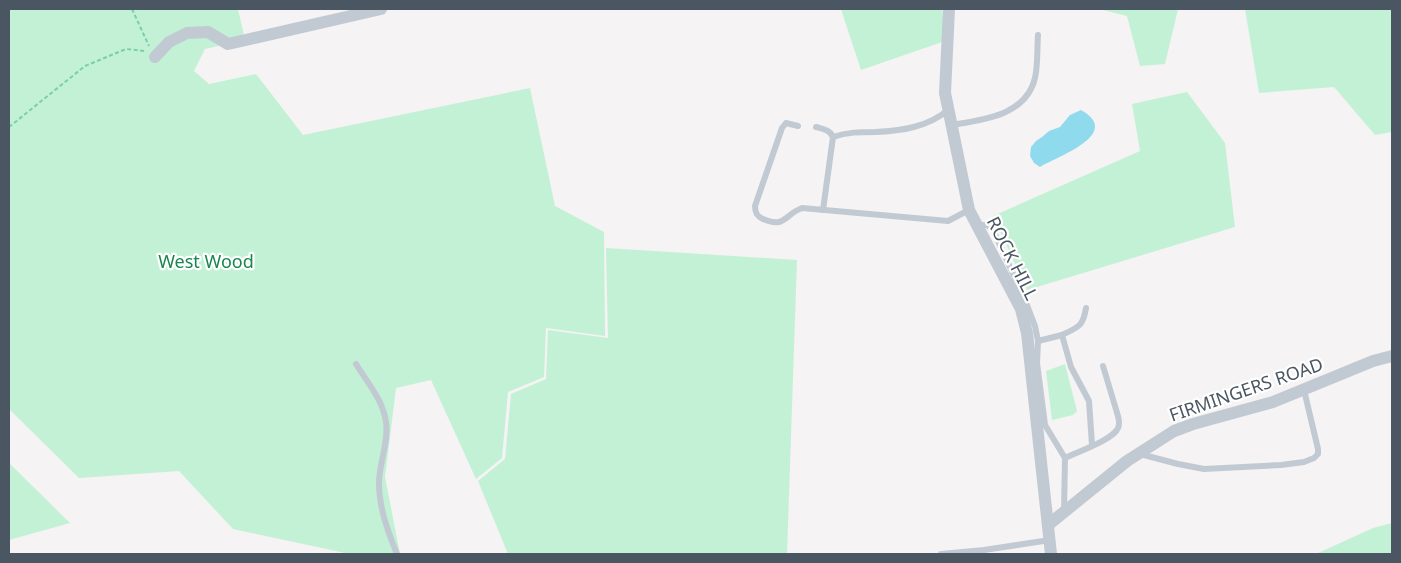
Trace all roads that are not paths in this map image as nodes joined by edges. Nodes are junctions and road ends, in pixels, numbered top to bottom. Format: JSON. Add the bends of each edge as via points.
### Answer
{"nodes":[{"id":1,"x":381,"y":9,"type":"edge"},
{"id":2,"x":949,"y":9,"type":"edge"},
{"id":3,"x":1038,"y":35,"type":"dead end"},
{"id":4,"x":155,"y":57,"type":"dead end"},
{"id":5,"x":948,"y":110,"type":"junction"},
{"id":6,"x":798,"y":126,"type":"dead end"},
{"id":7,"x":951,"y":126,"type":"junction"},
{"id":8,"x":816,"y":127,"type":"dead end"},
{"id":9,"x":833,"y":137,"type":"junction"},
{"id":10,"x":823,"y":210,"type":"junction"},
{"id":11,"x":969,"y":210,"type":"junction"},
{"id":12,"x":976,"y":225,"type":"junction"},
{"id":13,"x":1086,"y":308,"type":"dead end"},
{"id":14,"x":1062,"y":335,"type":"junction"},
{"id":15,"x":1038,"y":341,"type":"junction"},
{"id":16,"x":1392,"y":356,"type":"edge"},
{"id":17,"x":356,"y":364,"type":"dead end"},
{"id":18,"x":1103,"y":366,"type":"dead end"},
{"id":19,"x":1304,"y":390,"type":"junction"},
{"id":20,"x":1092,"y":445,"type":"junction"},
{"id":21,"x":1139,"y":453,"type":"junction"},
{"id":22,"x":1065,"y":458,"type":"junction"},
{"id":23,"x":1064,"y":511,"type":"junction"},
{"id":24,"x":1048,"y":525,"type":"junction"},
{"id":25,"x":1050,"y":540,"type":"junction"},
{"id":26,"x":398,"y":554,"type":"edge"},
{"id":27,"x":942,"y":554,"type":"edge"},
{"id":28,"x":1051,"y":554,"type":"edge"}],
"edges":[{"from":1,"to":4,"type":"street","via":[[228,44],[208,32],[188,33],[169,42]]},
{"from":2,"to":5,"type":"street","name":"ROCK HILL","via":[[945,93]]},
{"from":3,"to":7,"type":"lane","via":[[1035,78],[1024,99],[1001,115]]},
{"from":5,"to":7,"type":"street","name":"ROCK HILL"},
{"from":5,"to":9,"type":"lane","via":[[927,124],[885,132],[849,132]]},
{"from":6,"to":10,"type":"lane","via":[[786,123],[782,128],[755,212],[768,221],[780,223],[802,208]]},
{"from":7,"to":11,"type":"street","name":"ROCK HILL"},
{"from":8,"to":9,"type":"lane","via":[[825,129]]},
{"from":9,"to":10,"type":"lane"},
{"from":10,"to":11,"type":"lane","via":[[948,221]]},
{"from":11,"to":12,"type":"street","name":"ROCK HILL"},
{"from":12,"to":15,"type":"lane","via":[[987,225],[992,230],[1031,314]]},
{"from":12,"to":24,"type":"street","name":"ROCK HILL","via":[[1021,309],[1027,333]]},
{"from":13,"to":14,"type":"lane","via":[[1080,326]]},
{"from":14,"to":15,"type":"lane"},
{"from":14,"to":20,"type":"lane","via":[[1071,367],[1089,401]]},
{"from":15,"to":22,"type":"lane","via":[[1037,362],[1045,425]]},
{"from":16,"to":19,"type":"street","name":"FIRMINGERS ROAD"},
{"from":17,"to":26,"type":"lane","via":[[381,404],[386,422],[387,434],[378,482],[382,513]]},
{"from":18,"to":20,"type":"lane","via":[[1120,424],[1112,436]]},
{"from":19,"to":21,"type":"street","name":"FIRMINGERS ROAD","via":[[1174,431]]},
{"from":19,"to":21,"type":"lane","via":[[1318,454],[1304,462],[1204,470]]},
{"from":20,"to":22,"type":"lane"},
{"from":21,"to":23,"type":"street","name":"FIRMINGERS ROAD"},
{"from":22,"to":23,"type":"lane"},
{"from":23,"to":24,"type":"street","name":"FIRMINGERS ROAD"},
{"from":24,"to":25,"type":"street","name":"ROCK HILL"},
{"from":25,"to":27,"type":"lane"},
{"from":25,"to":28,"type":"street","name":"ROCK HILL"}]}
